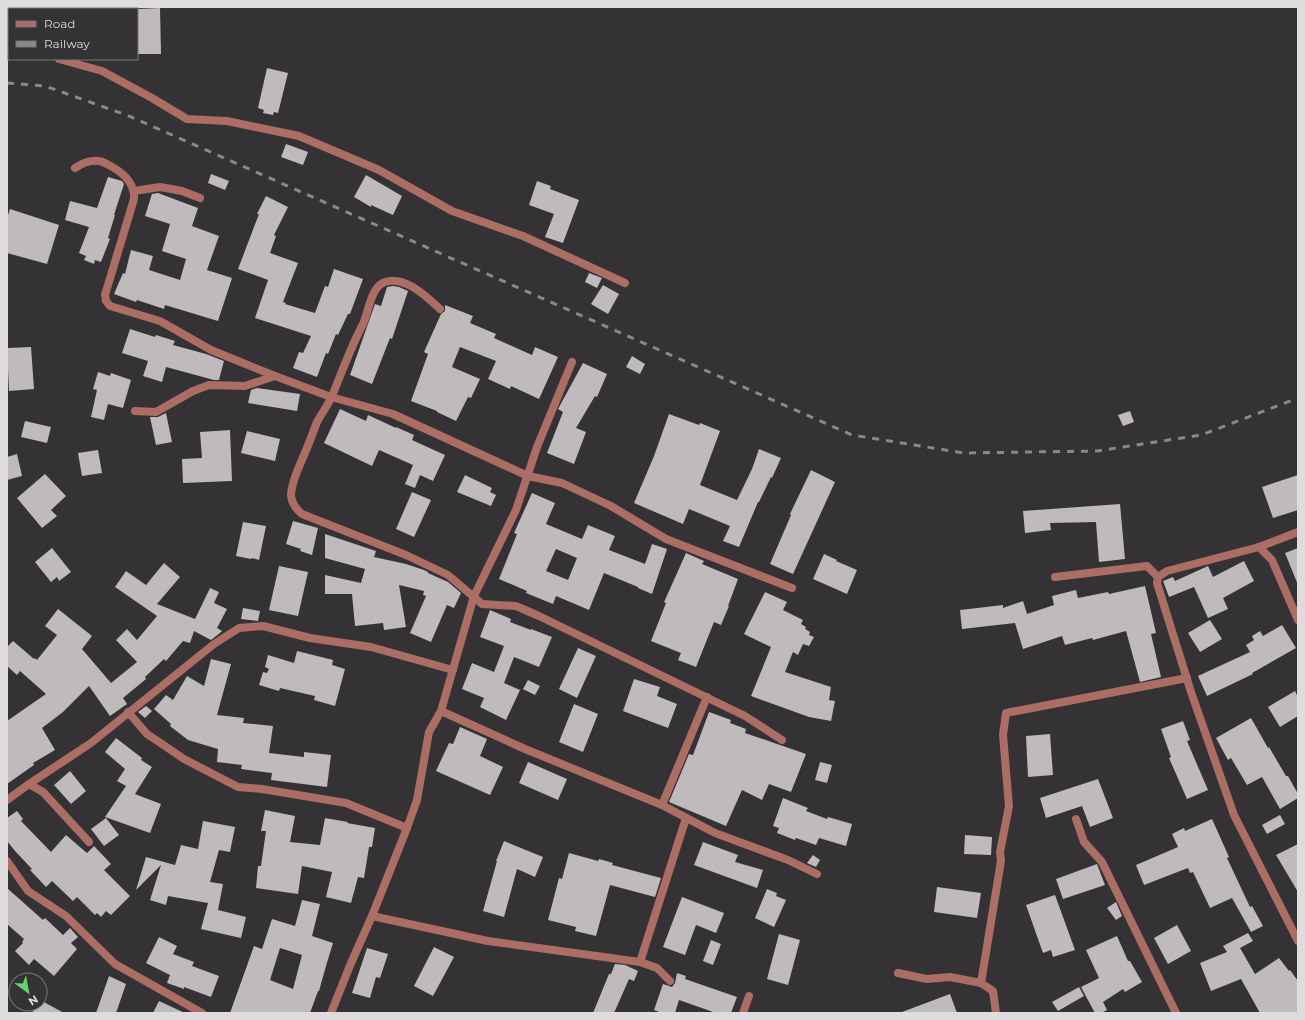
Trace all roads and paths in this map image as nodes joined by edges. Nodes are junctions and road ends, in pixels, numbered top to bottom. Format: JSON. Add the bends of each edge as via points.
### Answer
{"nodes":[{"id":1,"x":62,"y":60,"type":"edge"},
{"id":2,"x":75,"y":168,"type":"dead end"},
{"id":3,"x":134,"y":191,"type":"junction"},
{"id":4,"x":200,"y":198,"type":"dead end"},
{"id":5,"x":625,"y":283,"type":"dead end"},
{"id":6,"x":440,"y":309,"type":"dead end"},
{"id":7,"x":572,"y":362,"type":"dead end"},
{"id":8,"x":275,"y":376,"type":"junction"},
{"id":9,"x":331,"y":397,"type":"junction"},
{"id":10,"x":135,"y":411,"type":"dead end"},
{"id":11,"x":528,"y":476,"type":"junction"},
{"id":12,"x":1298,"y":532,"type":"edge"},
{"id":13,"x":1259,"y":547,"type":"junction"},
{"id":14,"x":1055,"y":577,"type":"dead end"},
{"id":15,"x":1158,"y":577,"type":"junction"},
{"id":16,"x":792,"y":588,"type":"dead end"},
{"id":17,"x":474,"y":596,"type":"junction"},
{"id":18,"x":1298,"y":620,"type":"edge"},
{"id":19,"x":453,"y":670,"type":"junction"},
{"id":20,"x":1187,"y":678,"type":"junction"},
{"id":21,"x":707,"y":697,"type":"junction"},
{"id":22,"x":441,"y":710,"type":"junction"},
{"id":23,"x":128,"y":712,"type":"junction"},
{"id":24,"x":782,"y":740,"type":"dead end"},
{"id":25,"x":29,"y":784,"type":"junction"},
{"id":26,"x":7,"y":800,"type":"edge"},
{"id":27,"x":662,"y":805,"type":"junction"},
{"id":28,"x":686,"y":818,"type":"junction"},
{"id":29,"x":1076,"y":819,"type":"dead end"},
{"id":30,"x":407,"y":828,"type":"junction"},
{"id":31,"x":89,"y":842,"type":"dead end"},
{"id":32,"x":7,"y":861,"type":"edge"},
{"id":33,"x":817,"y":874,"type":"dead end"},
{"id":34,"x":372,"y":916,"type":"junction"},
{"id":35,"x":1298,"y":941,"type":"edge"},
{"id":36,"x":640,"y":962,"type":"junction"},
{"id":37,"x":898,"y":973,"type":"dead end"},
{"id":38,"x":670,"y":981,"type":"dead end"},
{"id":39,"x":981,"y":983,"type":"junction"},
{"id":40,"x":749,"y":996,"type":"dead end"},
{"id":41,"x":202,"y":1013,"type":"edge"},
{"id":42,"x":331,"y":1013,"type":"edge"},
{"id":43,"x":743,"y":1013,"type":"edge"},
{"id":44,"x":996,"y":1013,"type":"edge"},
{"id":45,"x":1176,"y":1013,"type":"edge"}],
"edges":[{"from":1,"to":5,"type":"street","via":[[102,72],[187,119],[228,121],[299,136],[379,170],[452,211],[523,236]]},
{"from":2,"to":3,"type":"street","via":[[86,161],[100,160],[118,169]]},
{"from":3,"to":4,"type":"street","via":[[160,187]]},
{"from":3,"to":8,"type":"street","via":[[134,199],[105,295],[106,301],[110,306],[160,321],[212,350]]},
{"from":6,"to":9,"type":"street","via":[[420,291],[407,284],[396,281],[384,282],[374,292],[367,317],[353,343]]},
{"from":7,"to":11,"type":"street","via":[[537,447]]},
{"from":8,"to":9,"type":"street"},
{"from":8,"to":10,"type":"street","via":[[245,386],[209,386],[193,391],[156,412]]},
{"from":9,"to":11,"type":"street","via":[[393,414]]},
{"from":9,"to":17,"type":"street","via":[[296,474],[291,494],[294,508],[302,514],[406,555],[448,575]]},
{"from":11,"to":16,"type":"street","via":[[562,483],[610,506],[666,539]]},
{"from":11,"to":17,"type":"street","via":[[516,510]]},
{"from":12,"to":13,"type":"street"},
{"from":13,"to":15,"type":"street","via":[[1167,571]]},
{"from":13,"to":18,"type":"street","via":[[1272,560]]},
{"from":14,"to":15,"type":"street","via":[[1147,566]]},
{"from":15,"to":20,"type":"street","via":[[1157,583]]},
{"from":17,"to":19,"type":"street"},
{"from":17,"to":21,"type":"street","via":[[482,604],[522,608]]},
{"from":19,"to":22,"type":"street"},
{"from":19,"to":23,"type":"street","via":[[371,647],[310,638],[263,626],[239,628],[214,644]]},
{"from":20,"to":35,"type":"street","via":[[1234,815]]},
{"from":20,"to":39,"type":"street","via":[[1006,713],[1003,735],[1009,806]]},
{"from":21,"to":24,"type":"street","via":[[745,716]]},
{"from":21,"to":27,"type":"street"},
{"from":22,"to":27,"type":"street","via":[[525,749]]},
{"from":22,"to":30,"type":"street","via":[[429,732],[417,800]]},
{"from":23,"to":25,"type":"street","via":[[91,743]]},
{"from":23,"to":30,"type":"street","via":[[148,734],[184,759],[238,786],[346,803]]},
{"from":25,"to":26,"type":"street"},
{"from":25,"to":31,"type":"street","via":[[43,792]]},
{"from":27,"to":28,"type":"street"},
{"from":28,"to":33,"type":"street"},
{"from":28,"to":36,"type":"street"},
{"from":29,"to":45,"type":"street","via":[[1084,842],[1102,862]]},
{"from":30,"to":34,"type":"street"},
{"from":32,"to":41,"type":"street","via":[[28,891],[66,916],[115,964]]},
{"from":34,"to":36,"type":"street","via":[[488,941]]},
{"from":34,"to":42,"type":"street"},
{"from":36,"to":38,"type":"street","via":[[657,968]]},
{"from":37,"to":39,"type":"street","via":[[927,979],[950,977]]},
{"from":39,"to":44,"type":"street","via":[[993,991]]},
{"from":40,"to":43,"type":"street"}]}
